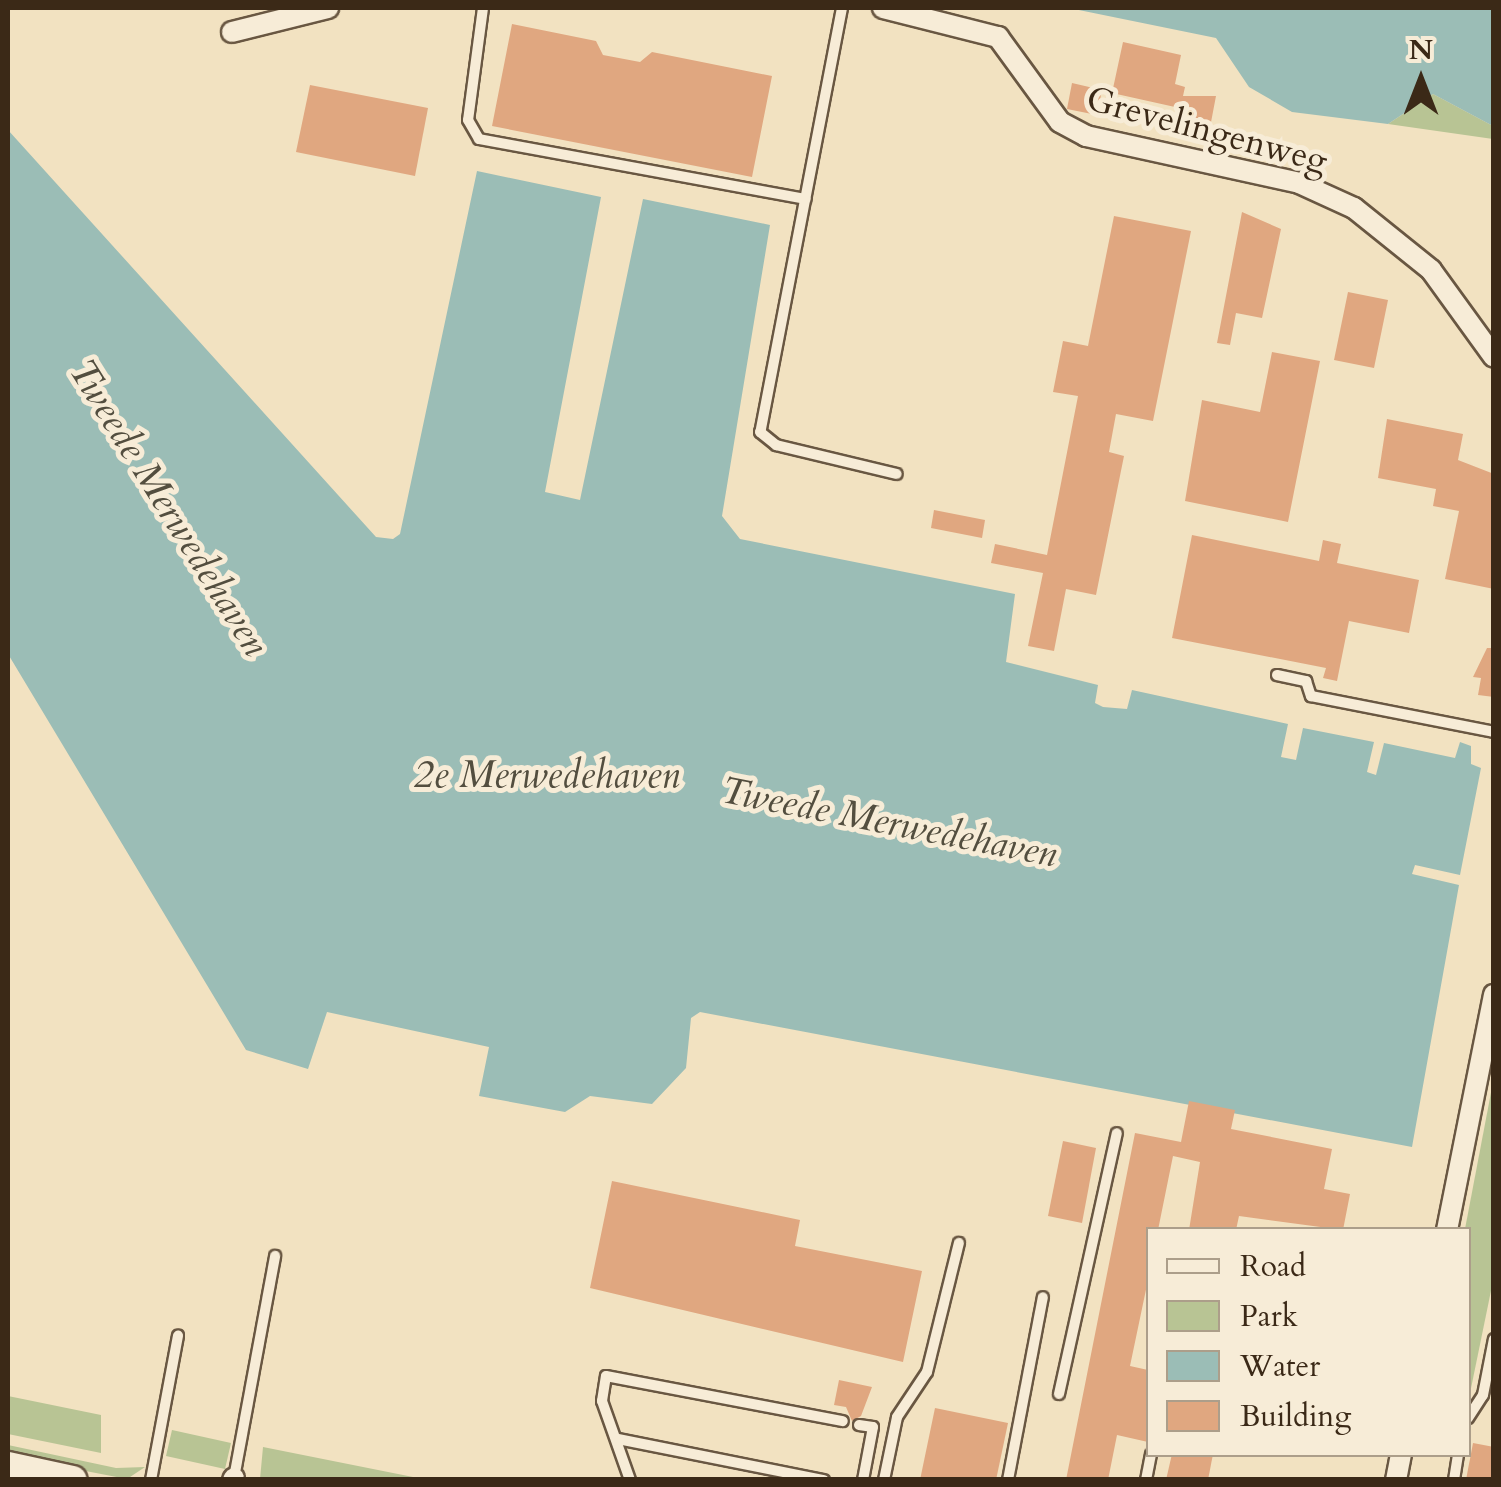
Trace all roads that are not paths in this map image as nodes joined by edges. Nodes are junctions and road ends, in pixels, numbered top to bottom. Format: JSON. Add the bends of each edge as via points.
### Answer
{"nodes":[{"id":1,"x":328,"y":8,"type":"edge"},
{"id":2,"x":484,"y":8,"type":"edge"},
{"id":3,"x":842,"y":8,"type":"edge"},
{"id":4,"x":883,"y":8,"type":"edge"},
{"id":5,"x":232,"y":32,"type":"dead end"},
{"id":6,"x":806,"y":199,"type":"junction"},
{"id":7,"x":1494,"y":357,"type":"edge"},
{"id":8,"x":897,"y":474,"type":"dead end"},
{"id":9,"x":1276,"y":675,"type":"dead end"},
{"id":10,"x":1494,"y":732,"type":"edge"},
{"id":11,"x":1494,"y":995,"type":"edge"},
{"id":12,"x":1117,"y":1133,"type":"dead end"},
{"id":13,"x":1447,"y":1227,"type":"edge"},
{"id":14,"x":960,"y":1243,"type":"dead end"},
{"id":15,"x":274,"y":1256,"type":"dead end"},
{"id":16,"x":1043,"y":1297,"type":"dead end"},
{"id":17,"x":178,"y":1336,"type":"dead end"},
{"id":18,"x":1494,"y":1339,"type":"edge"},
{"id":19,"x":1059,"y":1394,"type":"dead end"},
{"id":20,"x":1471,"y":1413,"type":"edge"},
{"id":21,"x":843,"y":1421,"type":"dead end"},
{"id":22,"x":859,"y":1424,"type":"dead end"},
{"id":23,"x":618,"y":1439,"type":"junction"},
{"id":24,"x":8,"y":1466,"type":"edge"},
{"id":25,"x":234,"y":1479,"type":"edge"},
{"id":26,"x":73,"y":1480,"type":"edge"},
{"id":27,"x":151,"y":1480,"type":"edge"},
{"id":28,"x":630,"y":1480,"type":"edge"},
{"id":29,"x":824,"y":1480,"type":"edge"},
{"id":30,"x":863,"y":1480,"type":"edge"},
{"id":31,"x":884,"y":1480,"type":"edge"},
{"id":32,"x":1008,"y":1480,"type":"edge"}],
"edges":[{"from":1,"to":5,"type":"street"},
{"from":2,"to":6,"type":"lane","via":[[468,120],[479,139]]},
{"from":3,"to":6,"type":"lane"},
{"from":4,"to":7,"type":"street","name":"Grevelingenweg","via":[[998,37],[1060,122],[1086,136],[1299,183],[1354,208],[1431,270]]},
{"from":6,"to":8,"type":"lane","via":[[760,432],[776,445]]},
{"from":9,"to":10,"type":"lane","via":[[1306,681],[1311,696]]},
{"from":11,"to":13,"type":"street"},
{"from":12,"to":19,"type":"lane"},
{"from":14,"to":31,"type":"lane","via":[[928,1372],[898,1416]]},
{"from":15,"to":25,"type":"lane"},
{"from":16,"to":32,"type":"lane"},
{"from":17,"to":27,"type":"lane"},
{"from":18,"to":20,"type":"lane","via":[[1483,1395]]},
{"from":21,"to":23,"type":"lane","via":[[606,1376],[602,1401]]},
{"from":22,"to":30,"type":"lane","via":[[873,1427]]},
{"from":23,"to":28,"type":"lane"},
{"from":23,"to":29,"type":"lane"},
{"from":24,"to":26,"type":"street"}]}
